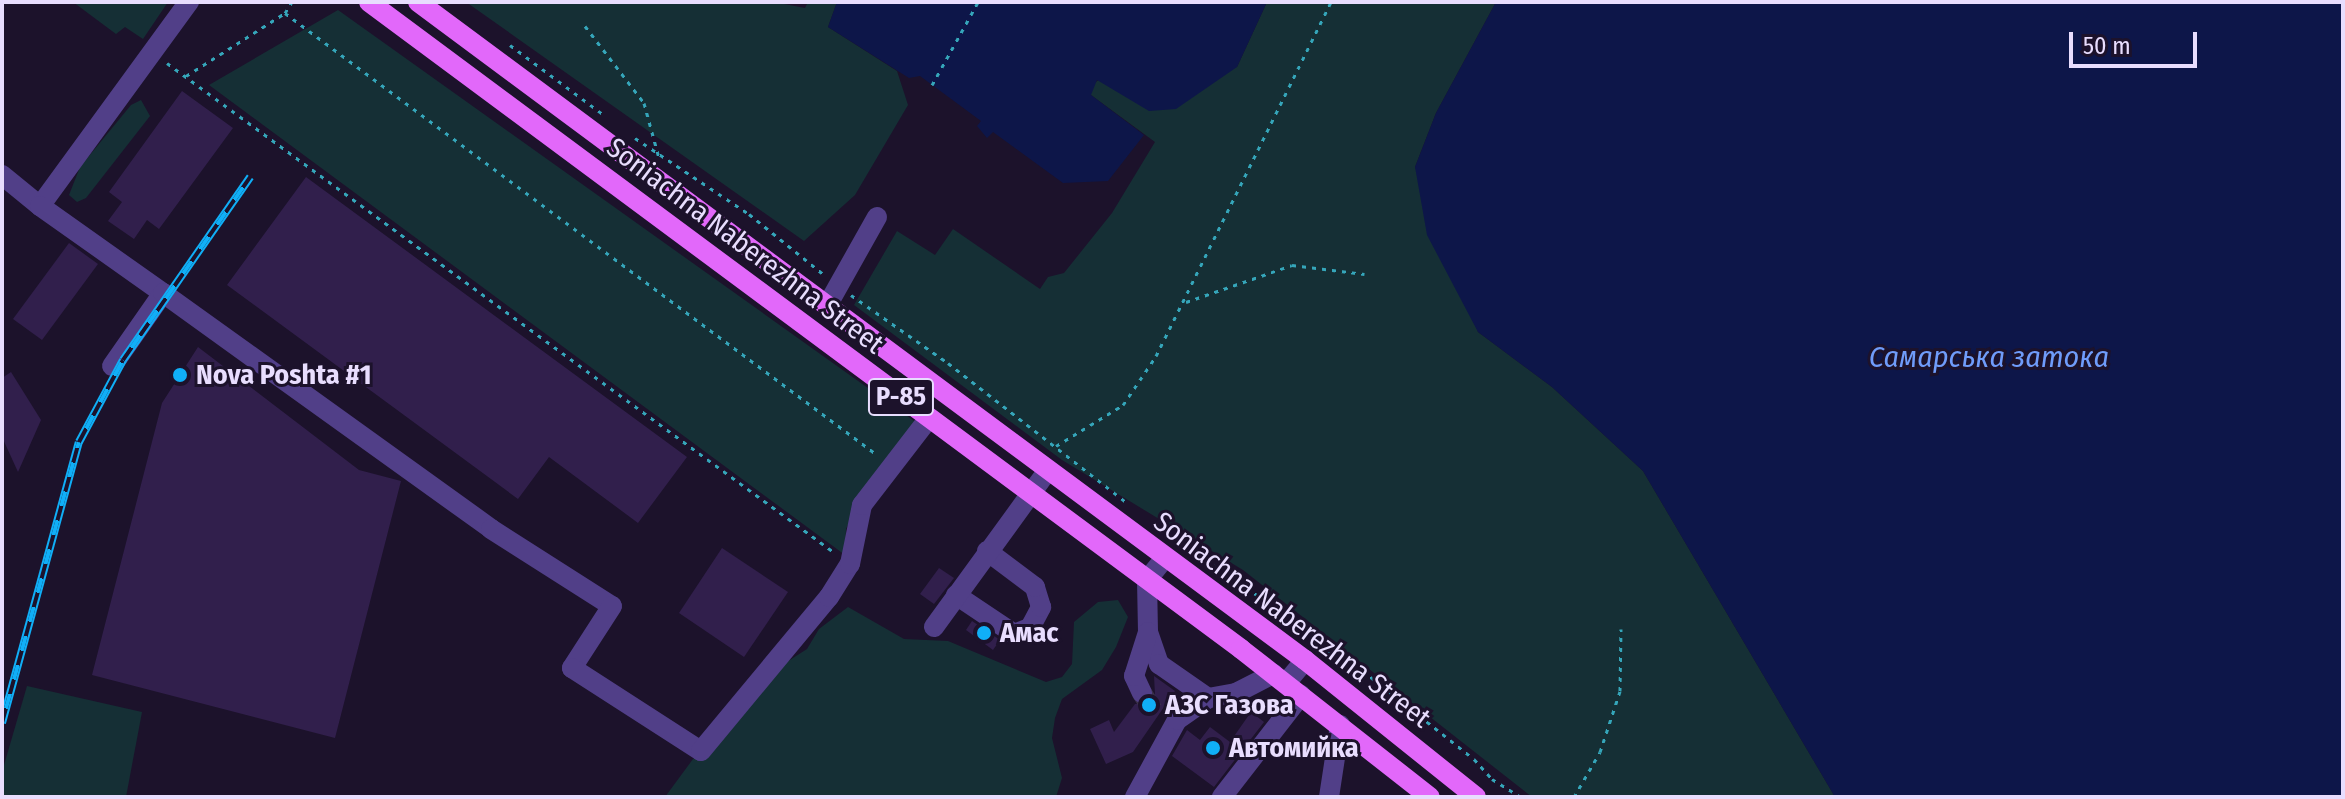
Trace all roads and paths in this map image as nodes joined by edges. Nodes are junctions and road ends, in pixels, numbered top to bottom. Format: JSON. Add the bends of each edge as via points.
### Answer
{"nodes":[{"id":1,"x":189,"y":2,"type":"edge"},
{"id":2,"x":292,"y":2,"type":"edge"},
{"id":3,"x":369,"y":2,"type":"edge"},
{"id":4,"x":418,"y":2,"type":"edge"},
{"id":5,"x":978,"y":2,"type":"edge"},
{"id":6,"x":1331,"y":2,"type":"edge"},
{"id":7,"x":285,"y":13,"type":"junction"},
{"id":8,"x":585,"y":26,"type":"dead end"},
{"id":9,"x":507,"y":43,"type":"dead end"},
{"id":10,"x":151,"y":51,"type":"junction"},
{"id":11,"x":186,"y":76,"type":"junction"},
{"id":12,"x":932,"y":85,"type":"dead end"},
{"id":13,"x":609,"y":119,"type":"dead end"},
{"id":14,"x":629,"y":134,"type":"dead end"},
{"id":15,"x":658,"y":150,"type":"junction"},
{"id":16,"x":2,"y":175,"type":"edge"},
{"id":17,"x":665,"y":185,"type":"junction"},
{"id":18,"x":40,"y":206,"type":"junction"},
{"id":19,"x":877,"y":217,"type":"dead end"},
{"id":20,"x":1364,"y":274,"type":"dead end"},
{"id":21,"x":840,"y":288,"type":"junction"},
{"id":22,"x":163,"y":293,"type":"junction"},
{"id":23,"x":1186,"y":302,"type":"junction"},
{"id":24,"x":827,"y":306,"type":"junction"},
{"id":25,"x":112,"y":366,"type":"dead end"},
{"id":26,"x":929,"y":418,"type":"junction"},
{"id":27,"x":1056,"y":446,"type":"junction"},
{"id":28,"x":893,"y":465,"type":"junction"},
{"id":29,"x":1045,"y":468,"type":"junction"},
{"id":30,"x":1032,"y":494,"type":"junction"},
{"id":31,"x":1136,"y":512,"type":"dead end"},
{"id":32,"x":1176,"y":540,"type":"dead end"},
{"id":33,"x":987,"y":551,"type":"junction"},
{"id":34,"x":1164,"y":559,"type":"junction"},
{"id":35,"x":850,"y":564,"type":"junction"},
{"id":36,"x":1147,"y":580,"type":"junction"},
{"id":37,"x":956,"y":595,"type":"junction"},
{"id":38,"x":934,"y":627,"type":"dead end"},
{"id":39,"x":1621,"y":629,"type":"dead end"},
{"id":40,"x":1148,"y":632,"type":"junction"},
{"id":41,"x":1311,"y":649,"type":"junction"},
{"id":42,"x":1287,"y":684,"type":"junction"},
{"id":43,"x":1142,"y":693,"type":"tunnel mouth"},
{"id":44,"x":1208,"y":698,"type":"junction"},
{"id":45,"x":1340,"y":725,"type":"junction"},
{"id":46,"x":1135,"y":797,"type":"edge"},
{"id":47,"x":1222,"y":797,"type":"edge"},
{"id":48,"x":1329,"y":797,"type":"edge"},
{"id":49,"x":1430,"y":797,"type":"edge"},
{"id":50,"x":1476,"y":797,"type":"edge"},
{"id":51,"x":1521,"y":797,"type":"edge"},
{"id":52,"x":1574,"y":797,"type":"edge"}],
"edges":[{"from":1,"to":10,"type":"lane"},
{"from":2,"to":7,"type":"path"},
{"from":3,"to":26,"type":"main road","name":"Soniachna Naberezhna Street","number":"Р-85"},
{"from":4,"to":17,"type":"main road","name":"Soniachna Naberezhna Street","number":"Р-85"},
{"from":5,"to":12,"type":"path"},
{"from":6,"to":23,"type":"path"},
{"from":7,"to":11,"type":"path"},
{"from":7,"to":28,"type":"path","via":[[838,431]]},
{"from":8,"to":15,"type":"path","via":[[644,103]]},
{"from":9,"to":13,"type":"path"},
{"from":10,"to":11,"type":"path"},
{"from":10,"to":18,"type":"lane"},
{"from":11,"to":35,"type":"path"},
{"from":14,"to":15,"type":"path"},
{"from":15,"to":17,"type":"path"},
{"from":15,"to":21,"type":"path","via":[[779,236]]},
{"from":16,"to":18,"type":"lane"},
{"from":17,"to":24,"type":"main road","name":"Soniachna Naberezhna Street","number":"Р-85"},
{"from":18,"to":22,"type":"lane"},
{"from":19,"to":21,"type":"lane"},
{"from":20,"to":23,"type":"path","via":[[1292,265]]},
{"from":21,"to":24,"type":"lane"},
{"from":21,"to":27,"type":"path"},
{"from":22,"to":25,"type":"lane"},
{"from":22,"to":35,"type":"lane","via":[[491,529],[612,606],[572,668],[701,751],[829,597]]},
{"from":23,"to":27,"type":"path","via":[[1123,405]]},
{"from":24,"to":29,"type":"main road","name":"Soniachna Naberezhna Street","number":"Р-85"},
{"from":26,"to":28,"type":"lane"},
{"from":26,"to":30,"type":"main road","name":"Soniachna Naberezhna Street","number":"Р-85"},
{"from":27,"to":29,"type":"path"},
{"from":27,"to":31,"type":"path"},
{"from":28,"to":35,"type":"lane","via":[[862,505]]},
{"from":29,"to":30,"type":"lane"},
{"from":29,"to":34,"type":"main road","name":"Soniachna Naberezhna Street","number":"Р-85"},
{"from":30,"to":33,"type":"lane"},
{"from":30,"to":36,"type":"main road","name":"Soniachna Naberezhna Street","number":"Р-85"},
{"from":32,"to":41,"type":"path","via":[[1266,601]]},
{"from":33,"to":37,"type":"lane"},
{"from":33,"to":37,"type":"lane","via":[[1035,587],[1041,607],[1030,628],[1014,634]]},
{"from":34,"to":36,"type":"lane"},
{"from":34,"to":41,"type":"main road","name":"Soniachna Naberezhna Street","number":"Р-85"},
{"from":36,"to":40,"type":"lane"},
{"from":36,"to":42,"type":"main road","name":"Soniachna Naberezhna Street","number":"Р-85"},
{"from":37,"to":38,"type":"lane"},
{"from":39,"to":52,"type":"path","via":[[1620,691],[1600,752]]},
{"from":40,"to":43,"type":"lane","via":[[1134,676]]},
{"from":40,"to":44,"type":"lane","via":[[1159,664]]},
{"from":41,"to":42,"type":"lane"},
{"from":41,"to":50,"type":"main road","name":"Soniachna Naberezhna Street","number":"Р-85"},
{"from":41,"to":51,"type":"path","via":[[1372,678],[1492,779]]},
{"from":42,"to":44,"type":"lane"},
{"from":42,"to":45,"type":"main road","name":"Soniachna Naberezhna Street","number":"Р-85"},
{"from":42,"to":47,"type":"lane"},
{"from":44,"to":46,"type":"lane","via":[[1163,725]]},
{"from":45,"to":48,"type":"lane"},
{"from":45,"to":49,"type":"main road","name":"Soniachna Naberezhna Street","number":"Р-85"}]}
